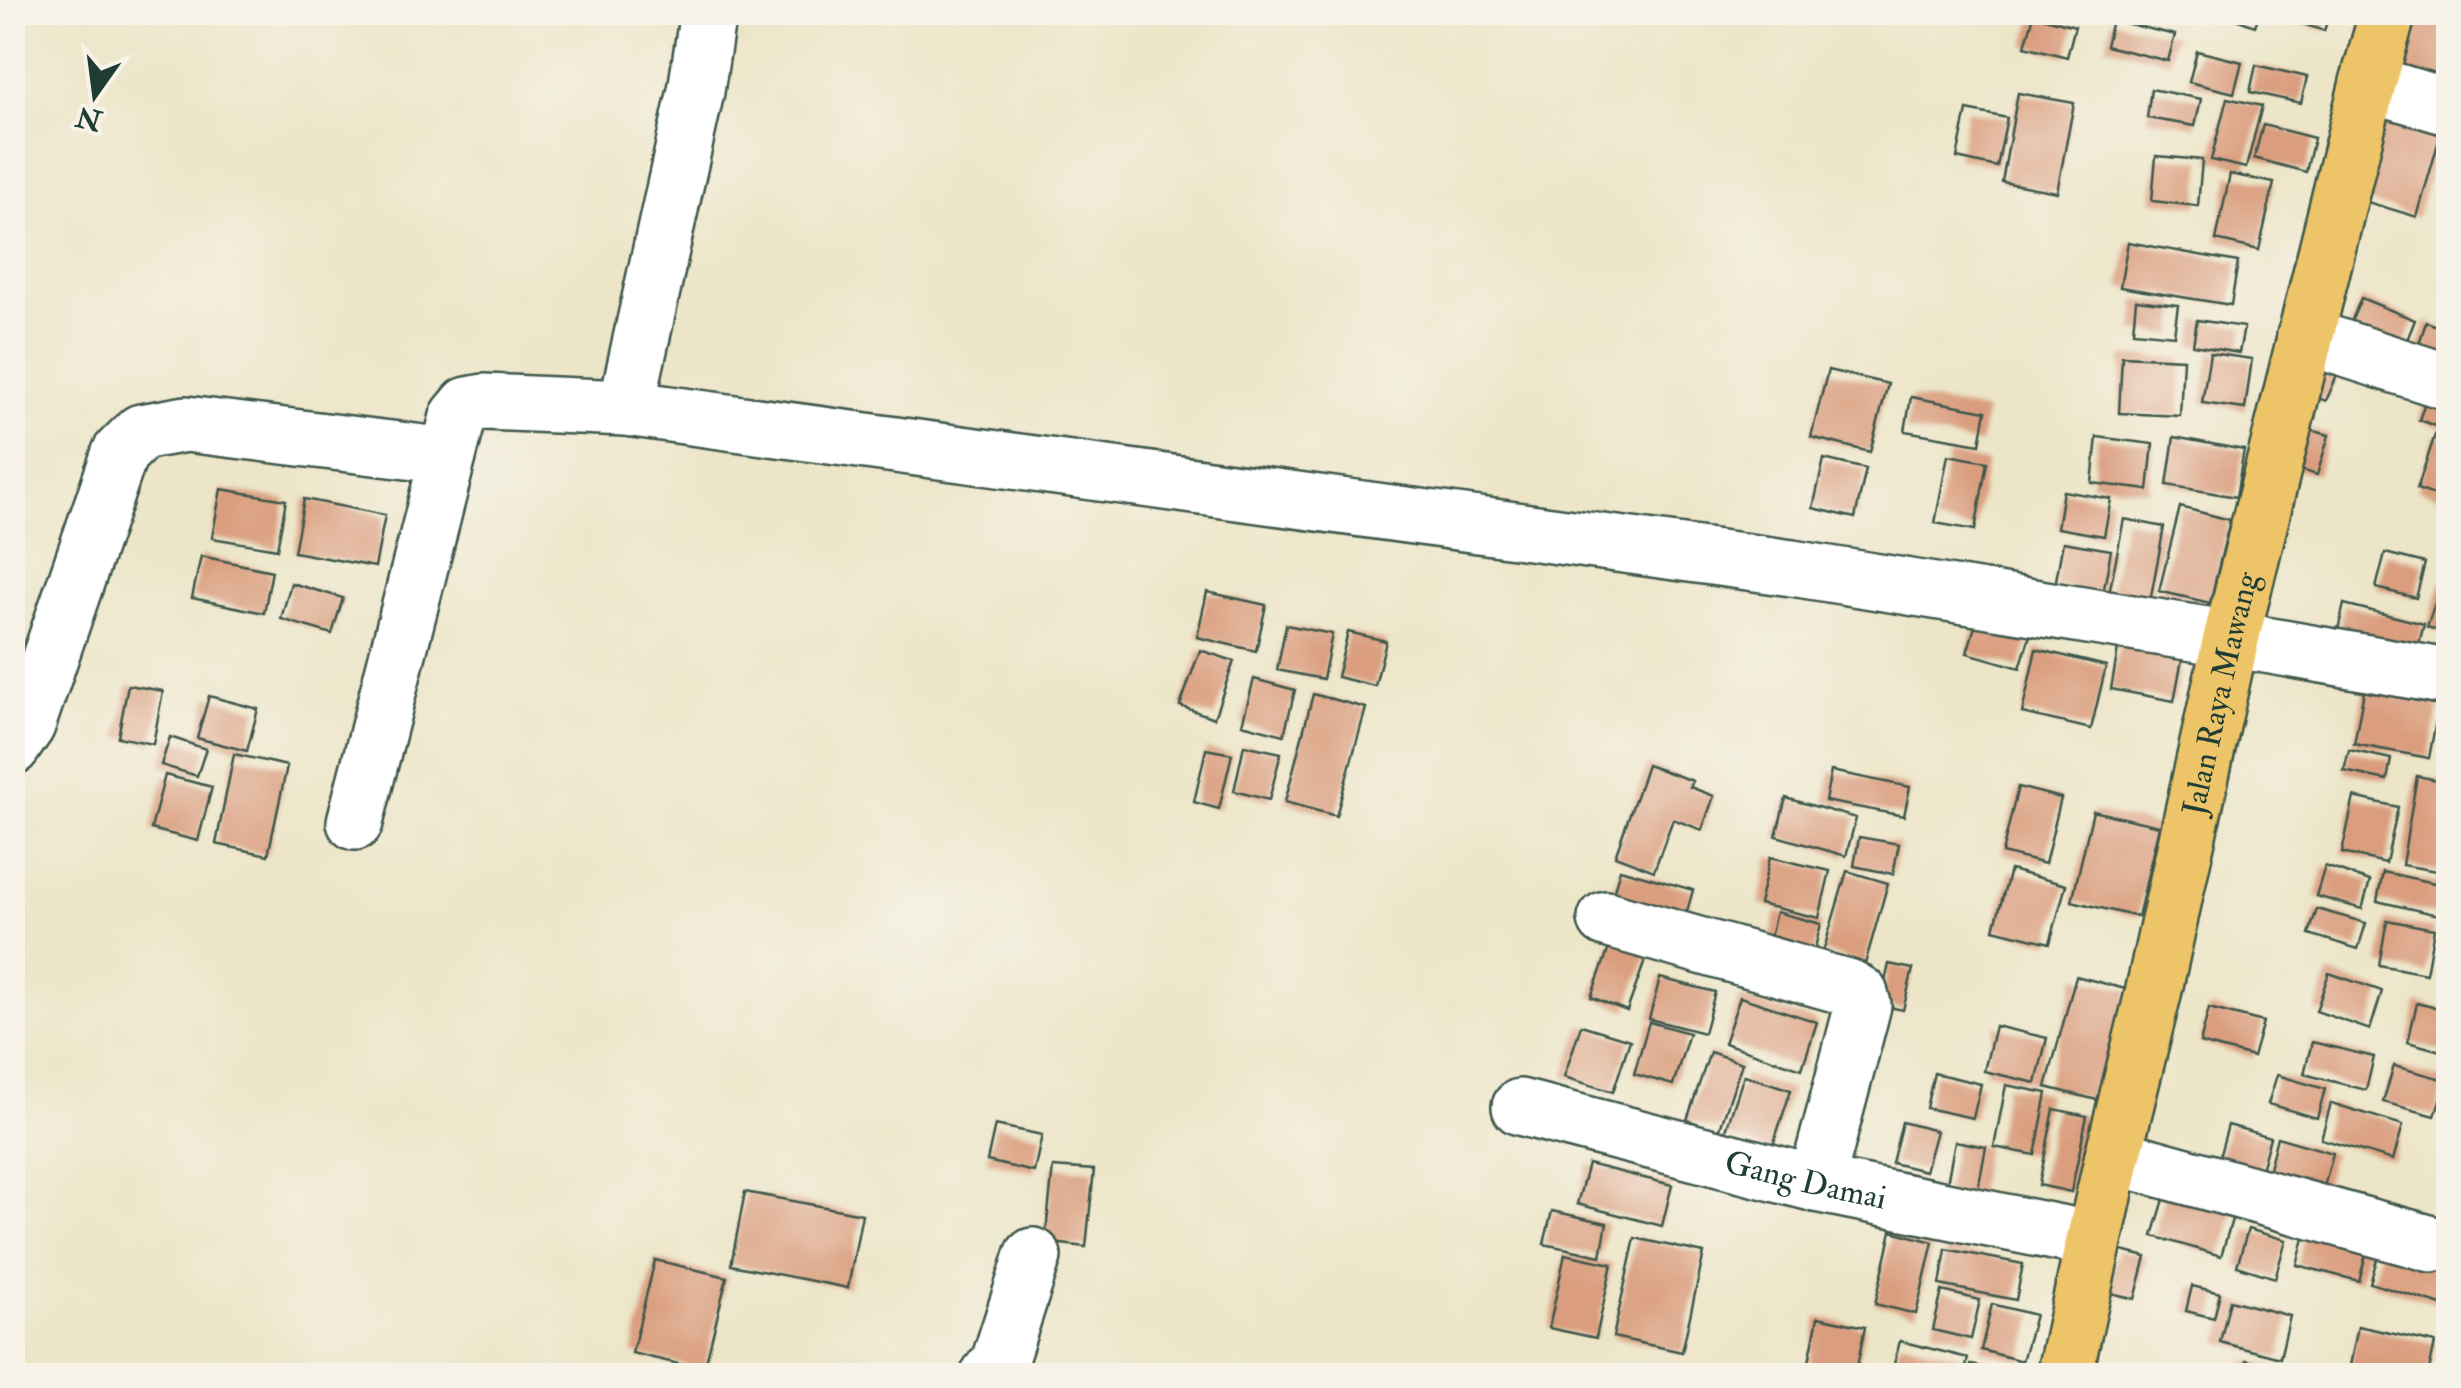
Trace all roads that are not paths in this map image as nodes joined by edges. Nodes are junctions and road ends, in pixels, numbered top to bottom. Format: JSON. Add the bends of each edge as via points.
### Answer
{"nodes":[{"id":1,"x":708,"y":12,"type":"edge"},
{"id":2,"x":2388,"y":12,"type":"edge"},
{"id":3,"x":2368,"y":84,"type":"junction"},
{"id":4,"x":2448,"y":108,"type":"edge"},
{"id":5,"x":2305,"y":336,"type":"junction"},
{"id":6,"x":2448,"y":382,"type":"edge"},
{"id":7,"x":626,"y":408,"type":"junction"},
{"id":8,"x":448,"y":456,"type":"junction"},
{"id":9,"x":2230,"y":639,"type":"junction"},
{"id":10,"x":2448,"y":677,"type":"edge"},
{"id":11,"x":12,"y":748,"type":"edge"},
{"id":12,"x":355,"y":822,"type":"dead end"},
{"id":13,"x":1606,"y":919,"type":"dead end"},
{"id":14,"x":1520,"y":1107,"type":"dead end"},
{"id":15,"x":2113,"y":1156,"type":"junction"},
{"id":16,"x":1816,"y":1184,"type":"junction"},
{"id":17,"x":2094,"y":1240,"type":"junction"},
{"id":18,"x":2432,"y":1244,"type":"dead end"},
{"id":19,"x":1033,"y":1256,"type":"dead end"},
{"id":20,"x":988,"y":1376,"type":"edge"},
{"id":21,"x":2064,"y":1376,"type":"edge"}],
"edges":[{"from":1,"to":7,"type":"street"},
{"from":2,"to":3,"type":"main road","name":"Jalan Raya Mawang"},
{"from":3,"to":4,"type":"street"},
{"from":3,"to":5,"type":"main road","name":"Jalan Raya Mawang"},
{"from":5,"to":6,"type":"street"},
{"from":5,"to":9,"type":"main road","name":"Jalan Raya Mawang"},
{"from":7,"to":8,"type":"street","via":[[468,405]]},
{"from":7,"to":9,"type":"street","via":[[1792,568]]},
{"from":8,"to":11,"type":"street","via":[[186,424],[141,432],[120,453],[27,725]]},
{"from":8,"to":12,"type":"street"},
{"from":9,"to":10,"type":"street"},
{"from":9,"to":15,"type":"main road","name":"Jalan Raya Mawang"},
{"from":13,"to":16,"type":"street","via":[[1860,994],[1860,1017]]},
{"from":14,"to":16,"type":"street","name":"Gang Damai"},
{"from":15,"to":17,"type":"main road","name":"Jalan Raya Mawang"},
{"from":15,"to":18,"type":"street"},
{"from":16,"to":17,"type":"street","name":"Gang Damai"},
{"from":17,"to":21,"type":"main road","name":"Jalan Raya Mawang"},
{"from":19,"to":20,"type":"street","via":[[999,1362]]}]}
